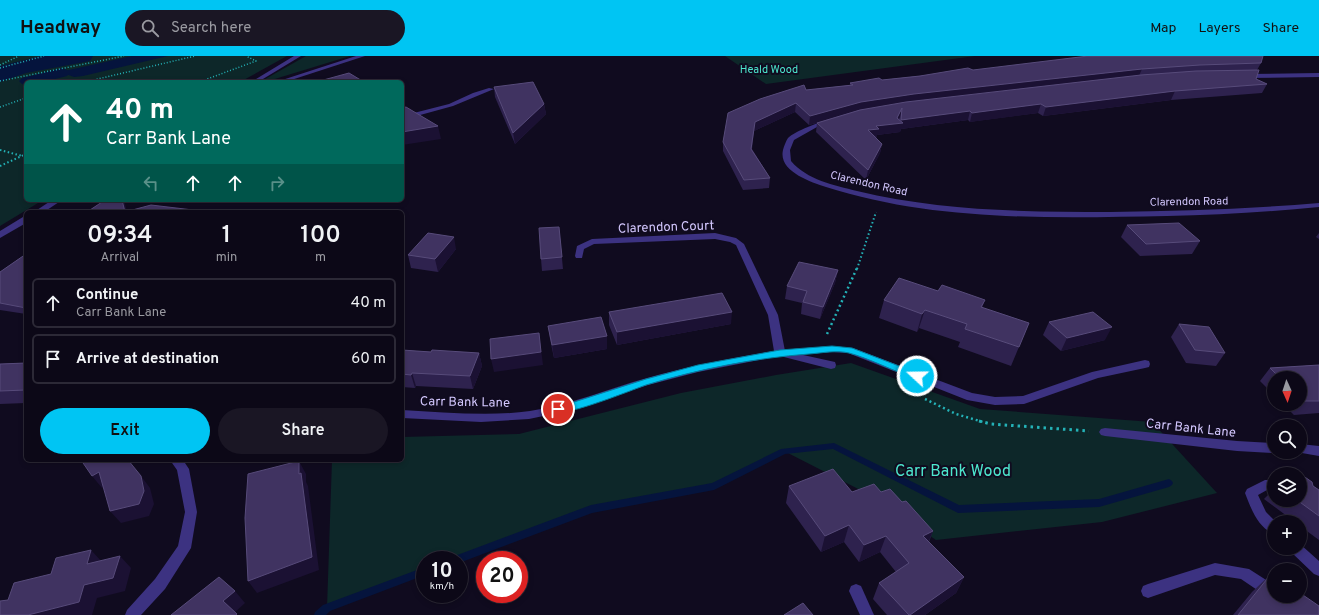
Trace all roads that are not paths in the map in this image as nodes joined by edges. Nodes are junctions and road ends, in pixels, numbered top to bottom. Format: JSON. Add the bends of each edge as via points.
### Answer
{"nodes":[{"id":1,"x":298,"y":56,"type":"edge"},
{"id":2,"x":362,"y":56,"type":"edge"},
{"id":3,"x":1319,"y":75,"type":"edge"},
{"id":4,"x":1236,"y":76,"type":"edge"},
{"id":5,"x":257,"y":80,"type":"edge"},
{"id":6,"x":285,"y":80,"type":"edge"},
{"id":7,"x":491,"y":89,"type":"dead end"},
{"id":8,"x":404,"y":117,"type":"edge"},
{"id":9,"x":835,"y":120,"type":"edge"},
{"id":10,"x":55,"y":202,"type":"edge"},
{"id":11,"x":1319,"y":205,"type":"edge"},
{"id":12,"x":41,"y":210,"type":"edge"},
{"id":13,"x":24,"y":220,"type":"edge"},
{"id":14,"x":0,"y":235,"type":"edge"},
{"id":15,"x":579,"y":256,"type":"dead end"},
{"id":16,"x":780,"y":353,"type":"junction"},
{"id":17,"x":1144,"y":364,"type":"dead end"},
{"id":18,"x":831,"y":365,"type":"dead end"},
{"id":19,"x":404,"y":414,"type":"edge"},
{"id":20,"x":1105,"y":432,"type":"dead end"},
{"id":21,"x":1267,"y":448,"type":"edge"},
{"id":22,"x":1307,"y":450,"type":"edge"},
{"id":23,"x":1319,"y":451,"type":"edge"},
{"id":24,"x":178,"y":462,"type":"edge"},
{"id":25,"x":1267,"y":485,"type":"edge"},
{"id":26,"x":1267,"y":522,"type":"edge"},
{"id":27,"x":1303,"y":555,"type":"edge"},
{"id":28,"x":1319,"y":570,"type":"edge"},
{"id":29,"x":1267,"y":588,"type":"edge"},
{"id":30,"x":856,"y":591,"type":"dead end"},
{"id":31,"x":1148,"y":591,"type":"dead end"},
{"id":32,"x":132,"y":615,"type":"edge"},
{"id":33,"x":867,"y":615,"type":"edge"}],
"edges":[{"from":1,"to":5,"type":"street"},
{"from":2,"to":6,"type":"street"},
{"from":3,"to":4,"type":"street"},
{"from":7,"to":8,"type":"street","via":[[451,105]]},
{"from":9,"to":11,"type":"street","name":"Clarendon Road","via":[[815,126],[790,139],[786,153],[787,161],[795,170],[828,185],[881,199],[1015,213],[1074,214],[1223,212]]},
{"from":10,"to":12,"type":"street"},
{"from":13,"to":14,"type":"street"},
{"from":15,"to":16,"type":"street","name":"Clarendon Court","via":[[580,248],[592,242],[715,236],[733,240],[740,244],[773,315]]},
{"from":16,"to":17,"type":"street","via":[[849,350],[971,397],[995,401],[1024,400],[1096,375]]},
{"from":16,"to":18,"type":"street","name":"Carr Bank Lane"},
{"from":16,"to":19,"type":"street","name":"Carr Bank Lane","via":[[698,368],[572,406],[530,415],[481,418]]},
{"from":20,"to":21,"type":"street","name":"Carr Bank Lane"},
{"from":22,"to":23,"type":"street"},
{"from":24,"to":32,"type":"street","via":[[183,469],[191,512],[184,548],[160,584]]},
{"from":25,"to":26,"type":"street","via":[[1251,493],[1261,516]]},
{"from":27,"to":28,"type":"street"},
{"from":29,"to":31,"type":"street","via":[[1244,573],[1215,569]]},
{"from":30,"to":33,"type":"street"}]}
